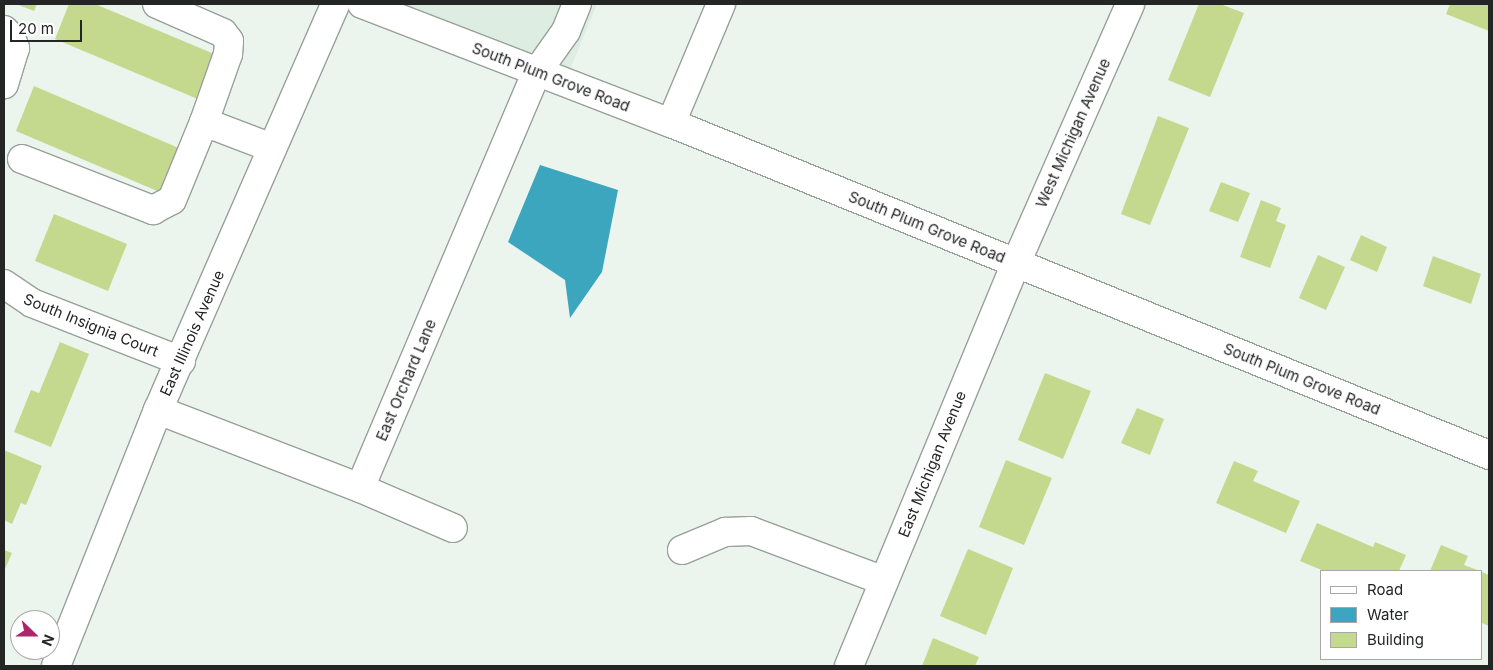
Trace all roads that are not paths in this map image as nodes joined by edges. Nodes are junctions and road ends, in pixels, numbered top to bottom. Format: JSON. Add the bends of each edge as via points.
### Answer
{"nodes":[{"id":1,"x":157,"y":4,"type":"edge"},
{"id":2,"x":335,"y":4,"type":"edge"},
{"id":3,"x":362,"y":4,"type":"edge"},
{"id":4,"x":721,"y":4,"type":"edge"},
{"id":5,"x":1130,"y":4,"type":"edge"},
{"id":6,"x":571,"y":5,"type":"edge"},
{"id":7,"x":4,"y":30,"type":"edge"},
{"id":8,"x":537,"y":72,"type":"junction"},
{"id":9,"x":4,"y":84,"type":"edge"},
{"id":10,"x":204,"y":122,"type":"junction"},
{"id":11,"x":671,"y":123,"type":"junction"},
{"id":12,"x":272,"y":148,"type":"junction"},
{"id":13,"x":22,"y":159,"type":"dead end"},
{"id":14,"x":1016,"y":263,"type":"junction"},
{"id":15,"x":4,"y":284,"type":"edge"},
{"id":16,"x":180,"y":361,"type":"junction"},
{"id":17,"x":158,"y":410,"type":"junction"},
{"id":18,"x":1489,"y":455,"type":"edge"},
{"id":19,"x":360,"y":488,"type":"junction"},
{"id":20,"x":452,"y":528,"type":"dead end"},
{"id":21,"x":682,"y":550,"type":"dead end"},
{"id":22,"x":884,"y":581,"type":"junction"},
{"id":23,"x":56,"y":666,"type":"edge"},
{"id":24,"x":849,"y":666,"type":"edge"}],
"edges":[{"from":1,"to":10,"type":"street","via":[[223,33],[229,42],[228,54]]},
{"from":2,"to":12,"type":"street","name":"East Illinois Avenue"},
{"from":3,"to":8,"type":"street","name":"South Plum Grove Road"},
{"from":4,"to":11,"type":"street"},
{"from":5,"to":14,"type":"street","name":"West Michigan Avenue"},
{"from":6,"to":8,"type":"street","name":"East Orchard Lane","via":[[566,31]]},
{"from":7,"to":9,"type":"street","via":[[15,48]]},
{"from":8,"to":11,"type":"street","name":"South Plum Grove Road"},
{"from":8,"to":19,"type":"street","name":"East Orchard Lane"},
{"from":10,"to":12,"type":"street"},
{"from":10,"to":13,"type":"street","via":[[172,200],[153,210]]},
{"from":11,"to":14,"type":"street","name":"South Plum Grove Road"},
{"from":12,"to":16,"type":"street","name":"East Illinois Avenue"},
{"from":14,"to":18,"type":"street","name":"South Plum Grove Road"},
{"from":14,"to":22,"type":"street","name":"East Michigan Avenue"},
{"from":15,"to":16,"type":"street","name":"South Insignia Court","via":[[32,303]]},
{"from":16,"to":17,"type":"street","name":"East Illinois Avenue"},
{"from":17,"to":19,"type":"street"},
{"from":17,"to":23,"type":"street","name":"East Illinois Avenue"},
{"from":19,"to":20,"type":"street"},
{"from":21,"to":22,"type":"street","via":[[725,532],[751,531]]},
{"from":22,"to":24,"type":"street","name":"East Michigan Avenue"}]}
